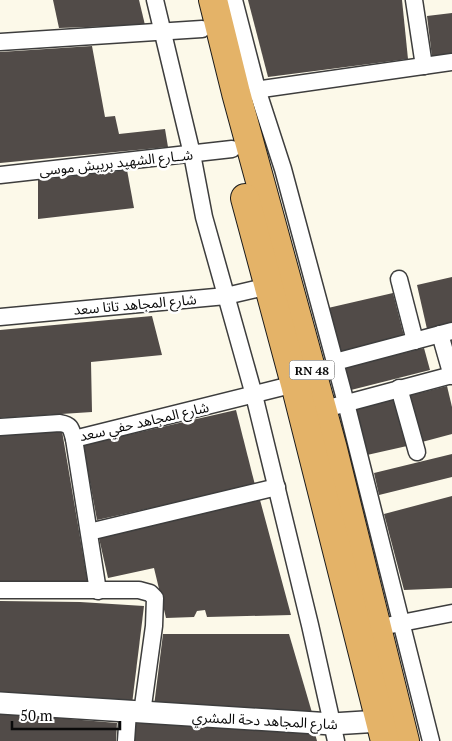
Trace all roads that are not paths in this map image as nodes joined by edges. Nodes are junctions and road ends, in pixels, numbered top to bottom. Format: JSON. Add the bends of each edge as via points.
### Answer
{"nodes":[{"id":1,"x":155,"y":0,"type":"edge"},
{"id":2,"x":194,"y":0,"type":"edge"},
{"id":3,"x":213,"y":0,"type":"edge"},
{"id":4,"x":234,"y":0,"type":"edge"},
{"id":5,"x":414,"y":0,"type":"edge"},
{"id":6,"x":202,"y":29,"type":"junction"},
{"id":7,"x":162,"y":31,"type":"junction"},
{"id":8,"x":0,"y":42,"type":"edge"},
{"id":9,"x":452,"y":62,"type":"edge"},
{"id":10,"x":424,"y":66,"type":"junction"},
{"id":11,"x":246,"y":91,"type":"junction"},
{"id":12,"x":232,"y":149,"type":"junction"},
{"id":13,"x":192,"y":154,"type":"junction"},
{"id":14,"x":0,"y":175,"type":"edge"},
{"id":15,"x":399,"y":279,"type":"dead end"},
{"id":16,"x":269,"y":286,"type":"junction"},
{"id":17,"x":226,"y":296,"type":"junction"},
{"id":18,"x":0,"y":317,"type":"edge"},
{"id":19,"x":446,"y":333,"type":"edge"},
{"id":20,"x":415,"y":341,"type":"junction"},
{"id":21,"x":334,"y":362,"type":"junction"},
{"id":22,"x":452,"y":375,"type":"edge"},
{"id":23,"x":295,"y":384,"type":"junction"},
{"id":24,"x":399,"y":388,"type":"junction"},
{"id":25,"x":254,"y":395,"type":"junction"},
{"id":26,"x":324,"y":410,"type":"junction"},
{"id":27,"x":0,"y":427,"type":"edge"},
{"id":28,"x":74,"y":439,"type":"junction"},
{"id":29,"x":417,"y":452,"type":"dead end"},
{"id":30,"x":276,"y":487,"type":"junction"},
{"id":31,"x":89,"y":532,"type":"junction"},
{"id":32,"x":0,"y":590,"type":"edge"},
{"id":33,"x":98,"y":591,"type":"junction"},
{"id":34,"x":452,"y":613,"type":"edge"},
{"id":35,"x":389,"y":625,"type":"junction"},
{"id":36,"x":0,"y":703,"type":"edge"},
{"id":37,"x":135,"y":712,"type":"junction"},
{"id":38,"x":382,"y":731,"type":"edge"},
{"id":39,"x":334,"y":733,"type":"edge"},
{"id":40,"x":126,"y":741,"type":"edge"},
{"id":41,"x":405,"y":741,"type":"edge"},
{"id":42,"x":430,"y":741,"type":"edge"}],
"edges":[{"from":1,"to":7,"type":"street"},
{"from":2,"to":6,"type":"highway","number":"RN 48"},
{"from":3,"to":11,"type":"highway","number":"RN 48"},
{"from":4,"to":11,"type":"street"},
{"from":5,"to":10,"type":"street"},
{"from":6,"to":7,"type":"street"},
{"from":6,"to":12,"type":"highway","number":"RN 48"},
{"from":7,"to":8,"type":"street"},
{"from":7,"to":13,"type":"street"},
{"from":9,"to":10,"type":"street"},
{"from":10,"to":11,"type":"street"},
{"from":11,"to":21,"type":"street","via":[[283,169]]},
{"from":11,"to":26,"type":"highway","number":"RN 48","via":[[295,304]]},
{"from":12,"to":13,"type":"street","name":"شــارع الشهيد بريبش موسى"},
{"from":12,"to":16,"type":"highway","number":"RN 48"},
{"from":13,"to":14,"type":"street","name":"شــارع الشهيد بريبش موسى"},
{"from":13,"to":17,"type":"street","via":[[204,217]]},
{"from":15,"to":20,"type":"street"},
{"from":16,"to":17,"type":"street","name":"شارع المجاهد تاتا سعد"},
{"from":16,"to":23,"type":"highway","number":"RN 48"},
{"from":17,"to":18,"type":"street","name":"شارع المجاهد تاتا سعد"},
{"from":17,"to":25,"type":"street"},
{"from":19,"to":20,"type":"street"},
{"from":19,"to":22,"type":"street"},
{"from":20,"to":21,"type":"street"},
{"from":21,"to":26,"type":"street"},
{"from":22,"to":24,"type":"street"},
{"from":23,"to":25,"type":"street","name":"شارع المجاهد حفي سعد"},
{"from":23,"to":26,"type":"highway","number":"RN 48"},
{"from":24,"to":26,"type":"street"},
{"from":24,"to":29,"type":"street"},
{"from":25,"to":28,"type":"street","name":"شارع المجاهد حفي سعد"},
{"from":25,"to":30,"type":"street"},
{"from":26,"to":35,"type":"highway","number":"RN 48","via":[[333,449]]},
{"from":26,"to":38,"type":"highway","number":"RN 48"},
{"from":27,"to":28,"type":"street","name":"شارع المجاهد حفي سعد","via":[[60,422],[69,425]]},
{"from":28,"to":31,"type":"street"},
{"from":30,"to":31,"type":"street"},
{"from":30,"to":39,"type":"street"},
{"from":31,"to":33,"type":"street"},
{"from":32,"to":33,"type":"street"},
{"from":33,"to":37,"type":"street","via":[[139,590],[154,598],[154,626]]},
{"from":34,"to":35,"type":"street"},
{"from":35,"to":41,"type":"highway","number":"RN 48"},
{"from":35,"to":42,"type":"street"},
{"from":36,"to":37,"type":"street","name":"شارع المجاهد دحة المشري"},
{"from":37,"to":39,"type":"street","name":"شارع المجاهد دحة المشري"},
{"from":37,"to":40,"type":"street"},
{"from":38,"to":39,"type":"street","name":"شارع المجاهد دحة المشري"}]}
